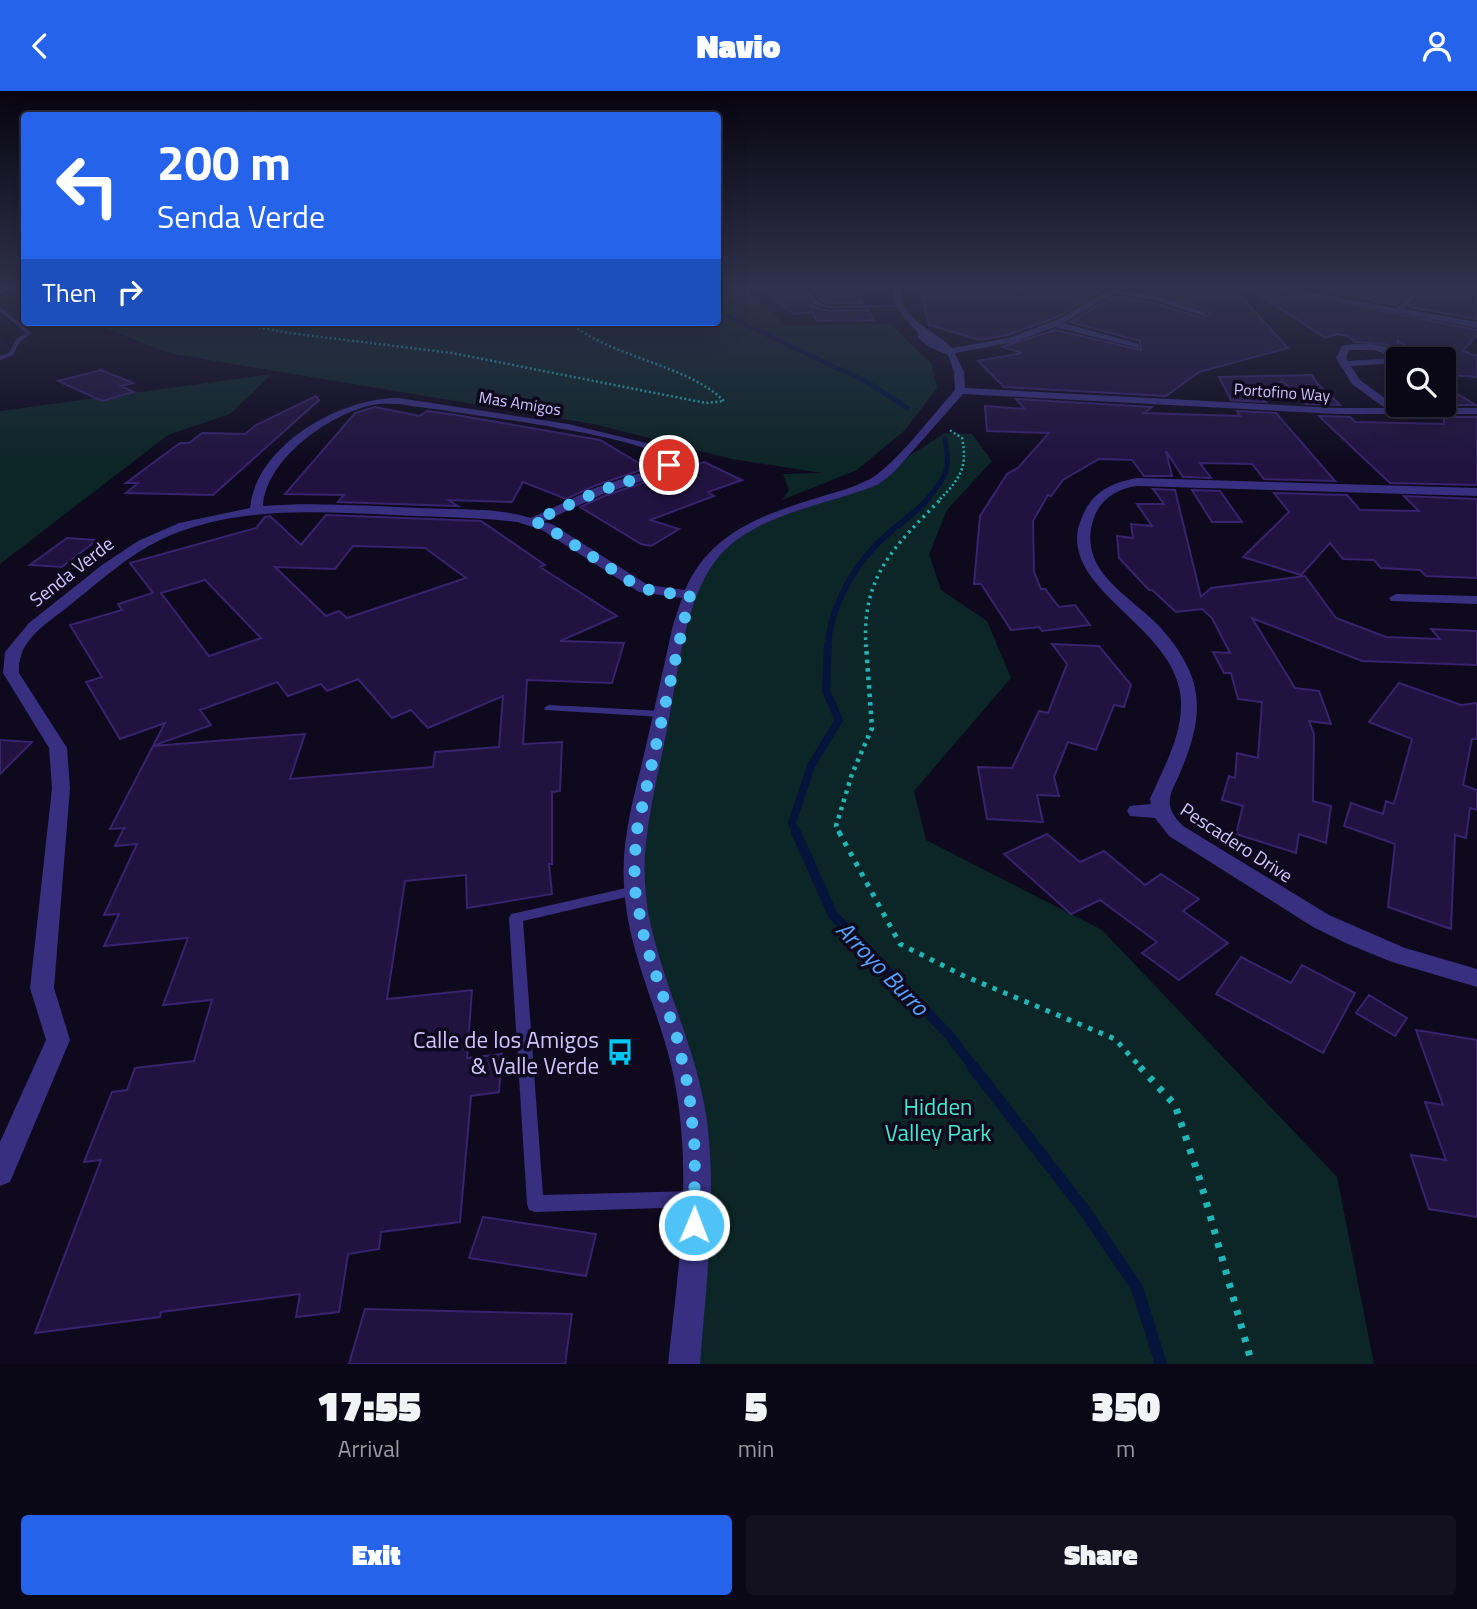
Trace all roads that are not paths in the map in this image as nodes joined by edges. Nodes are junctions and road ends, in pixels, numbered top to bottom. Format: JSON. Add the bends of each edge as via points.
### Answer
{"nodes":[{"id":1,"x":14,"y":347,"type":"edge"},
{"id":2,"x":939,"y":347,"type":"edge"},
{"id":3,"x":969,"y":347,"type":"edge"},
{"id":4,"x":1348,"y":347,"type":"edge"},
{"id":5,"x":1353,"y":347,"type":"edge"},
{"id":6,"x":949,"y":351,"type":"junction"},
{"id":7,"x":1386,"y":351,"type":"edge"},
{"id":8,"x":0,"y":358,"type":"edge"},
{"id":9,"x":1386,"y":360,"type":"edge"},
{"id":10,"x":1343,"y":364,"type":"junction"},
{"id":11,"x":960,"y":391,"type":"junction"},
{"id":12,"x":1386,"y":404,"type":"edge"},
{"id":13,"x":1456,"y":411,"type":"edge"},
{"id":14,"x":1477,"y":411,"type":"edge"},
{"id":15,"x":1386,"y":412,"type":"edge"},
{"id":16,"x":1477,"y":492,"type":"edge"},
{"id":17,"x":256,"y":509,"type":"junction"},
{"id":18,"x":534,"y":521,"type":"junction"},
{"id":19,"x":690,"y":595,"type":"junction"},
{"id":20,"x":1396,"y":598,"type":"dead end"},
{"id":21,"x":1477,"y":600,"type":"edge"},
{"id":22,"x":549,"y":708,"type":"dead end"},
{"id":23,"x":662,"y":714,"type":"junction"},
{"id":24,"x":1137,"y":811,"type":"dead end"},
{"id":25,"x":1160,"y":811,"type":"junction"},
{"id":26,"x":635,"y":891,"type":"junction"},
{"id":27,"x":1477,"y":978,"type":"edge"},
{"id":28,"x":0,"y":1173,"type":"edge"},
{"id":29,"x":694,"y":1199,"type":"junction"},
{"id":30,"x":684,"y":1364,"type":"edge"}],
"edges":[{"from":1,"to":8,"type":"lane"},
{"from":2,"to":6,"type":"street"},
{"from":3,"to":6,"type":"street"},
{"from":4,"to":10,"type":"street","via":[[1342,353]]},
{"from":5,"to":7,"type":"street"},
{"from":6,"to":11,"type":"street","via":[[962,377]]},
{"from":9,"to":10,"type":"street"},
{"from":10,"to":12,"type":"street","via":[[1356,382]]},
{"from":11,"to":15,"type":"street","name":"Portofino Way"},
{"from":11,"to":19,"type":"street","via":[[875,481],[759,523],[726,542],[702,569]]},
{"from":13,"to":14,"type":"street","name":"Portofino Way"},
{"from":16,"to":25,"type":"street","name":"Pescadero Drive","via":[[1146,482],[1115,487],[1092,506],[1081,536],[1087,560],[1111,593],[1162,639],[1187,687],[1188,727],[1160,799]]},
{"from":17,"to":18,"type":"street","name":"Senda Verde"},
{"from":17,"to":18,"type":"street","name":"Mas Amigos","via":[[254,498],[260,482],[295,443],[343,412],[380,401],[568,426],[654,446],[671,459],[662,470],[599,491]]},
{"from":17,"to":28,"type":"street","name":"Senda Verde","via":[[185,526],[138,547],[43,619],[12,650],[11,673],[58,748],[61,788],[42,988],[58,1040]]},
{"from":18,"to":19,"type":"street","name":"Senda Verde","via":[[636,585]]},
{"from":19,"to":23,"type":"street"},
{"from":20,"to":21,"type":"street"},
{"from":22,"to":23,"type":"lane"},
{"from":23,"to":26,"type":"street","via":[[636,834]]},
{"from":24,"to":25,"type":"street"},
{"from":25,"to":27,"type":"street","name":"Pescadero Drive","via":[[1176,831],[1321,921],[1400,956]]},
{"from":26,"to":29,"type":"street","via":[[645,942],[677,1038],[689,1091]]},
{"from":26,"to":29,"type":"lane","via":[[516,918],[535,1205]]},
{"from":29,"to":30,"type":"street"}]}
